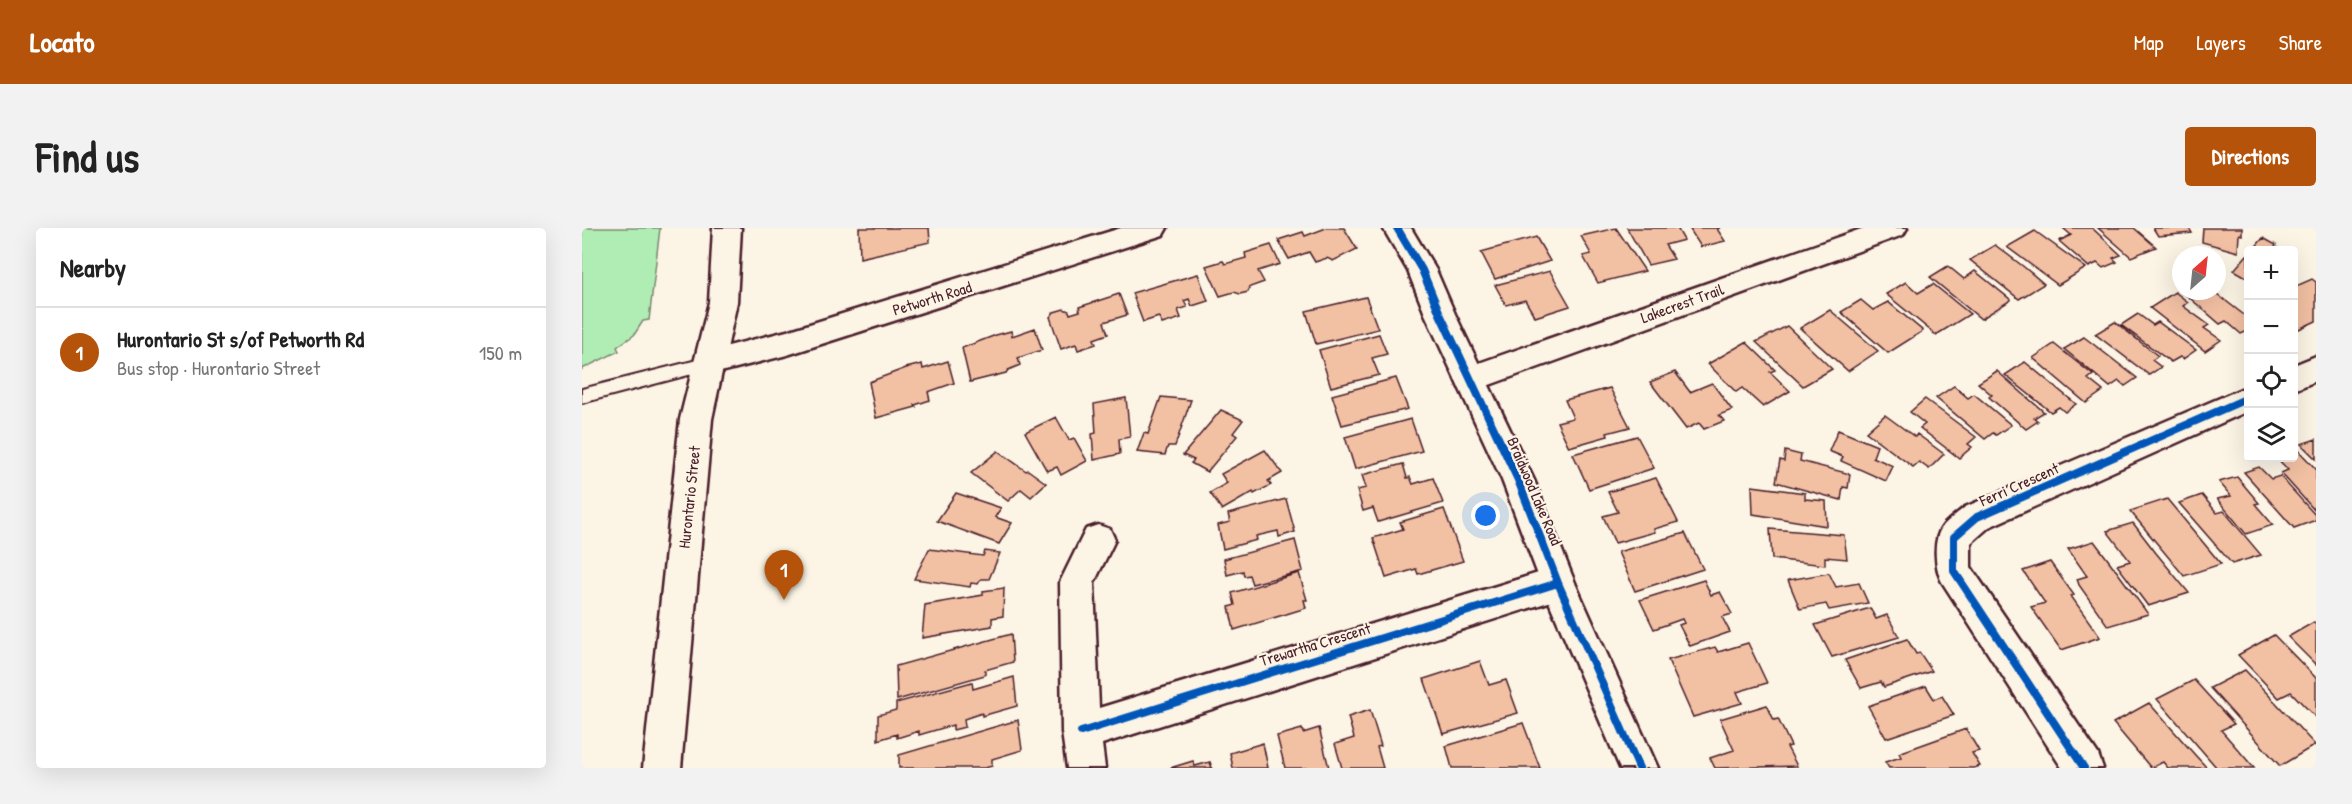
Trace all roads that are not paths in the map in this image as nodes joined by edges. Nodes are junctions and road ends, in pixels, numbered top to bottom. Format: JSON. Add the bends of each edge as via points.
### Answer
{"nodes":[{"id":1,"x":727,"y":228,"type":"edge"},
{"id":2,"x":1153,"y":228,"type":"edge"},
{"id":3,"x":1397,"y":228,"type":"edge"},
{"id":4,"x":1893,"y":228,"type":"edge"},
{"id":5,"x":709,"y":363,"type":"junction"},
{"id":6,"x":2316,"y":368,"type":"edge"},
{"id":7,"x":2298,"y":376,"type":"edge"},
{"id":8,"x":1470,"y":379,"type":"junction"},
{"id":9,"x":582,"y":396,"type":"edge"},
{"id":10,"x":2244,"y":400,"type":"edge"},
{"id":11,"x":1098,"y":540,"type":"dead end"},
{"id":12,"x":1558,"y":583,"type":"junction"},
{"id":13,"x":1081,"y":732,"type":"junction"},
{"id":14,"x":662,"y":768,"type":"edge"},
{"id":15,"x":1086,"y":768,"type":"edge"},
{"id":16,"x":1639,"y":768,"type":"edge"},
{"id":17,"x":2084,"y":768,"type":"edge"}],
"edges":[{"from":1,"to":5,"type":"street","name":"Hurontario Street","via":[[723,302]]},
{"from":2,"to":5,"type":"street","name":"Petworth Road","via":[[799,339]]},
{"from":3,"to":8,"type":"street","name":"Braidwood Lake Road","via":[[1422,270]]},
{"from":4,"to":8,"type":"street","name":"Lakecrest Trail"},
{"from":5,"to":9,"type":"lane"},
{"from":5,"to":14,"type":"street","name":"Hurontario Street","via":[[696,419]]},
{"from":6,"to":7,"type":"street"},
{"from":8,"to":12,"type":"street","name":"Braidwood Lake Road","via":[[1518,480]]},
{"from":10,"to":17,"type":"street","name":"Ferri Crescent","via":[[1977,517],[1954,537],[1954,571]]},
{"from":11,"to":13,"type":"street","via":[[1077,582]]},
{"from":12,"to":13,"type":"street","name":"Trewartha Crescent"},
{"from":12,"to":16,"type":"street","name":"Braidwood Lake Road"},
{"from":13,"to":15,"type":"street"}]}
